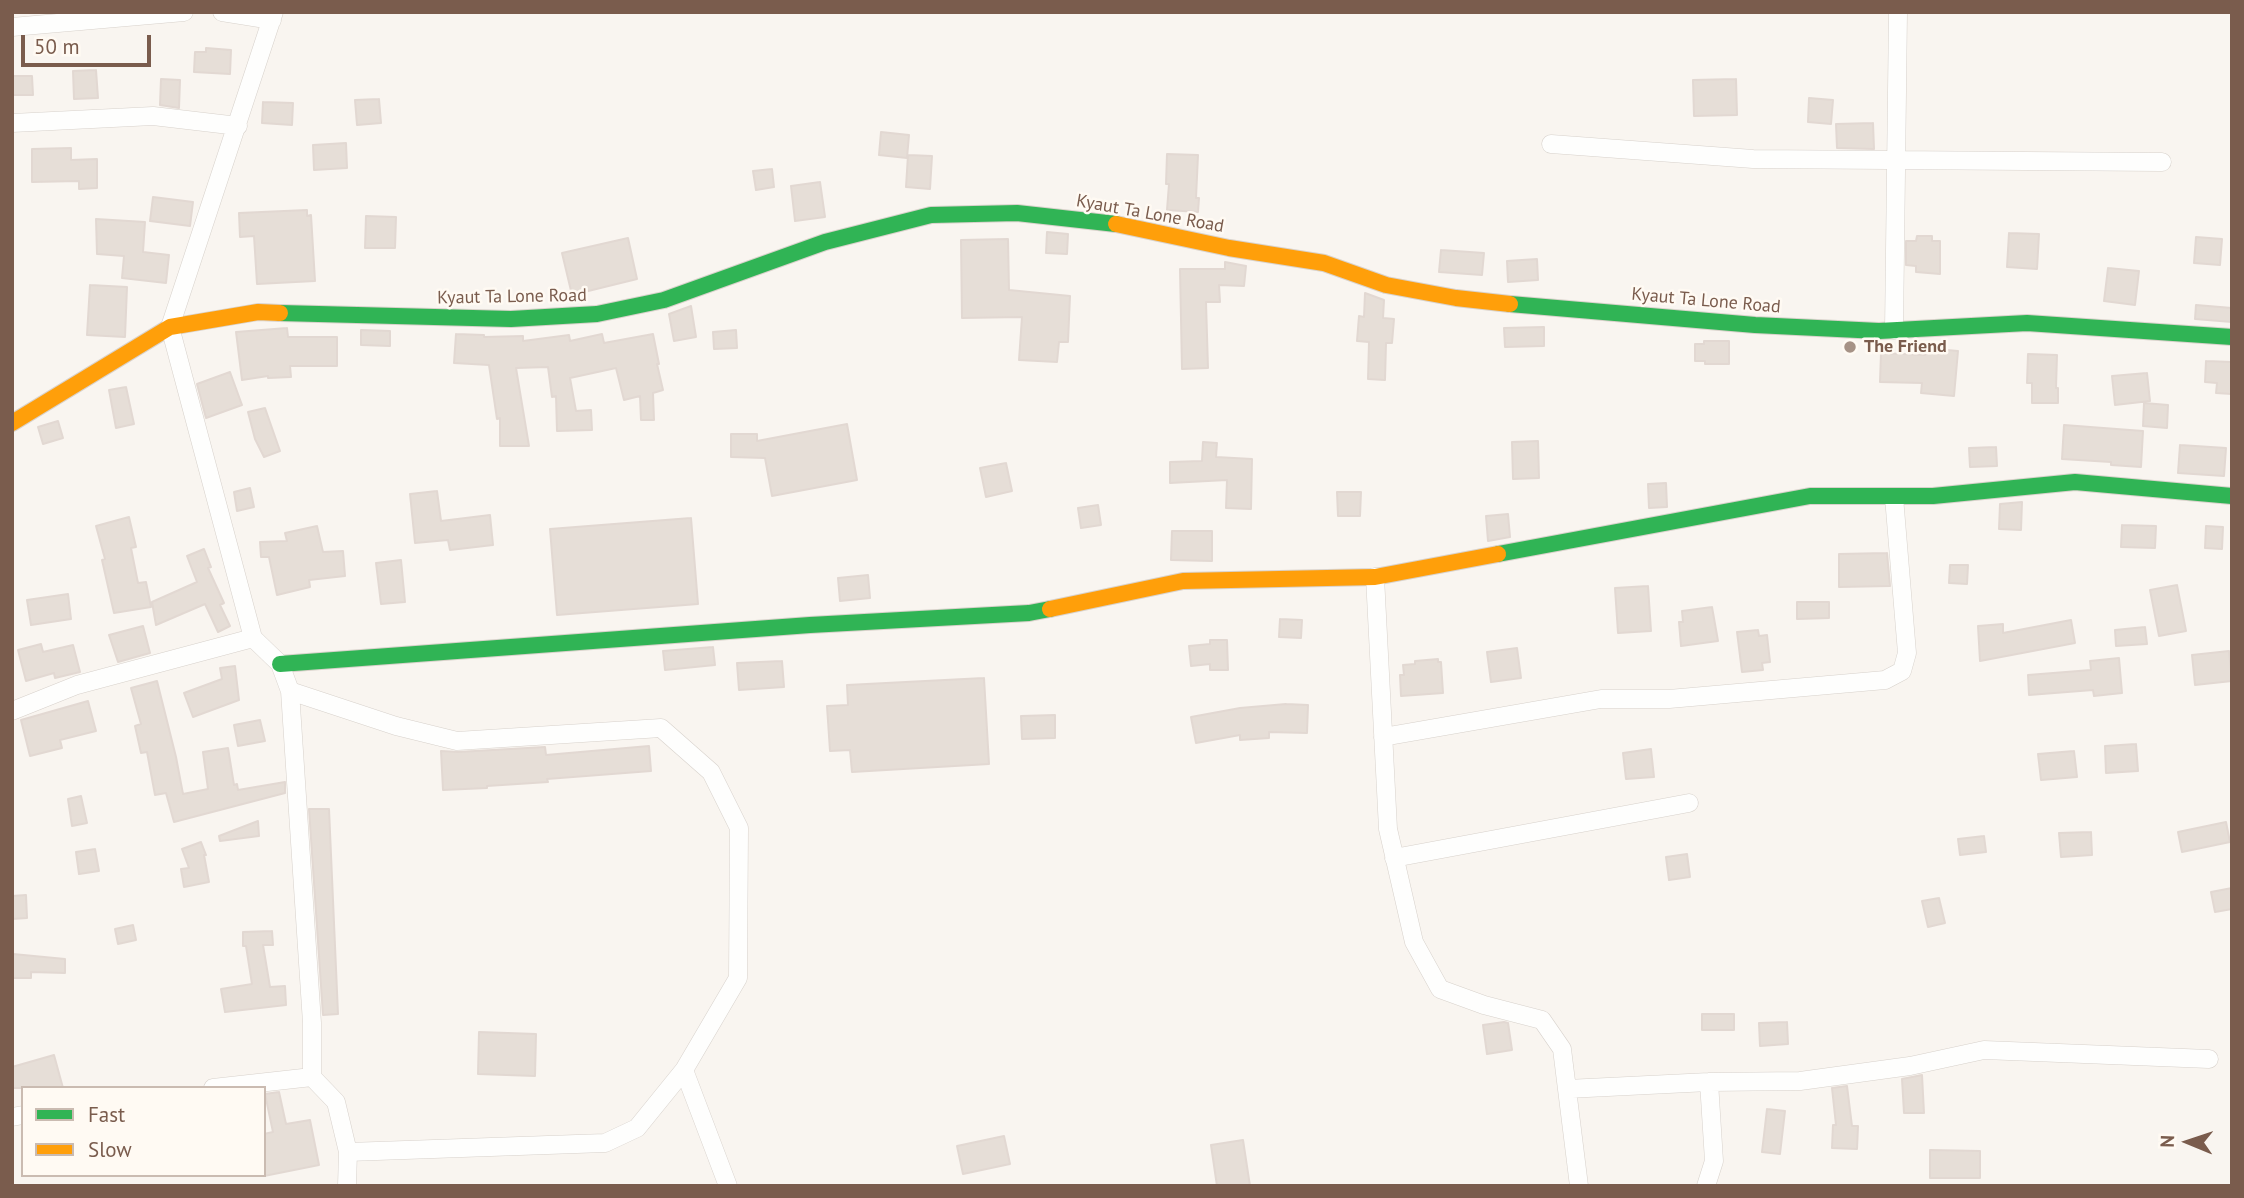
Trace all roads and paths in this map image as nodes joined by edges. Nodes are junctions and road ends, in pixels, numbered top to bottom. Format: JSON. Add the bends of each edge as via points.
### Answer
{"nodes":[{"id":1,"x":184,"y":12,"type":"edge"},
{"id":2,"x":222,"y":12,"type":"edge"},
{"id":3,"x":1898,"y":12,"type":"edge"},
{"id":4,"x":273,"y":16,"type":"edge"},
{"id":5,"x":12,"y":27,"type":"edge"},
{"id":6,"x":12,"y":123,"type":"edge"},
{"id":7,"x":238,"y":126,"type":"junction"},
{"id":8,"x":1551,"y":144,"type":"dead end"},
{"id":9,"x":1896,"y":160,"type":"junction"},
{"id":10,"x":2162,"y":162,"type":"dead end"},
{"id":11,"x":170,"y":327,"type":"junction"},
{"id":12,"x":1894,"y":330,"type":"junction"},
{"id":13,"x":2232,"y":337,"type":"edge"},
{"id":14,"x":12,"y":423,"type":"edge"},
{"id":15,"x":2232,"y":496,"type":"edge"},
{"id":16,"x":1894,"y":497,"type":"junction"},
{"id":17,"x":1375,"y":578,"type":"junction"},
{"id":18,"x":253,"y":638,"type":"junction"},
{"id":19,"x":280,"y":664,"type":"junction"},
{"id":20,"x":290,"y":691,"type":"junction"},
{"id":21,"x":12,"y":711,"type":"edge"},
{"id":22,"x":1383,"y":737,"type":"junction"},
{"id":23,"x":1689,"y":803,"type":"dead end"},
{"id":24,"x":1394,"y":858,"type":"junction"},
{"id":25,"x":2209,"y":1059,"type":"dead end"},
{"id":26,"x":684,"y":1070,"type":"junction"},
{"id":27,"x":312,"y":1077,"type":"junction"},
{"id":28,"x":1709,"y":1082,"type":"junction"},
{"id":29,"x":231,"y":1086,"type":"edge"},
{"id":30,"x":1567,"y":1089,"type":"junction"},
{"id":31,"x":348,"y":1152,"type":"junction"},
{"id":32,"x":347,"y":1186,"type":"edge"},
{"id":33,"x":727,"y":1186,"type":"edge"},
{"id":34,"x":1578,"y":1186,"type":"edge"},
{"id":35,"x":1706,"y":1186,"type":"edge"}],
"edges":[{"from":1,"to":5,"type":"street"},
{"from":2,"to":4,"type":"street"},
{"from":3,"to":9,"type":"street"},
{"from":4,"to":7,"type":"street"},
{"from":6,"to":7,"type":"street","via":[[153,116]]},
{"from":7,"to":11,"type":"street"},
{"from":8,"to":9,"type":"street","via":[[1753,159]]},
{"from":9,"to":10,"type":"street"},
{"from":9,"to":12,"type":"street"},
{"from":11,"to":12,"type":"main road","name":"Kyaut Ta Lone Road","via":[[258,312],[511,319],[597,314],[664,300],[825,242],[931,215],[1017,213],[1121,225],[1324,263],[1386,285],[1455,298],[1755,325]]},
{"from":11,"to":14,"type":"main road","name":"Kyaut Ta Lone Road"},
{"from":11,"to":18,"type":"street"},
{"from":12,"to":13,"type":"main road","name":"Kyaut Ta Lone Road","via":[[2027,323]]},
{"from":15,"to":16,"type":"main road","via":[[2075,482]]},
{"from":16,"to":17,"type":"main road","via":[[1810,496]]},
{"from":16,"to":22,"type":"street","via":[[1907,653],[1902,671],[1885,680],[1669,699],[1601,699]]},
{"from":17,"to":19,"type":"main road","via":[[1183,581],[1029,613]]},
{"from":17,"to":22,"type":"street"},
{"from":18,"to":19,"type":"street"},
{"from":18,"to":21,"type":"street","via":[[77,685]]},
{"from":19,"to":20,"type":"street"},
{"from":20,"to":26,"type":"street","via":[[457,741],[661,728],[712,772],[738,828],[738,978]]},
{"from":20,"to":27,"type":"street"},
{"from":22,"to":24,"type":"street"},
{"from":23,"to":24,"type":"street"},
{"from":24,"to":30,"type":"street","via":[[1414,942],[1440,989],[1542,1020],[1562,1048]]},
{"from":25,"to":28,"type":"street","via":[[1984,1050],[1800,1082]]},
{"from":26,"to":31,"type":"street","via":[[637,1128],[605,1143]]},
{"from":26,"to":33,"type":"street"},
{"from":27,"to":29,"type":"street"},
{"from":27,"to":31,"type":"street","via":[[336,1102]]},
{"from":28,"to":30,"type":"street"},
{"from":28,"to":35,"type":"street","via":[[1714,1161]]},
{"from":30,"to":34,"type":"street"},
{"from":31,"to":32,"type":"street"}]}
